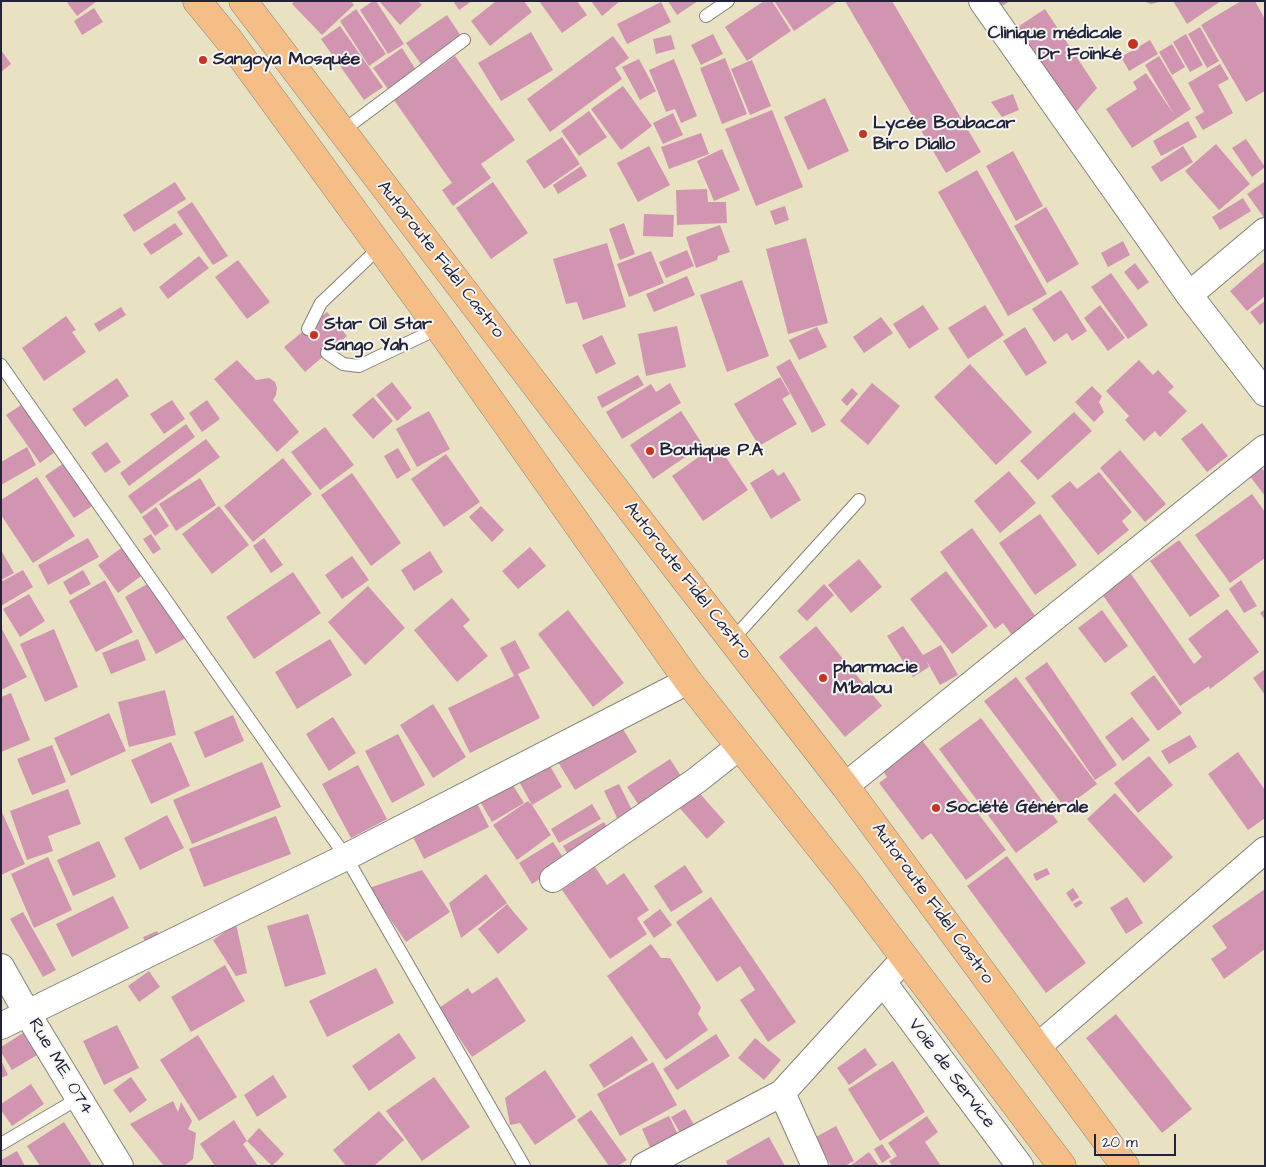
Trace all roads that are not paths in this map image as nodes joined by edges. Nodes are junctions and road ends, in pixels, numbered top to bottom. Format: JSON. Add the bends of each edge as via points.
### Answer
{"nodes":[{"id":1,"x":197,"y":1,"type":"edge"},
{"id":2,"x":243,"y":1,"type":"edge"},
{"id":3,"x":728,"y":1,"type":"edge"},
{"id":4,"x":982,"y":1,"type":"edge"},
{"id":5,"x":706,"y":16,"type":"dead end"},
{"id":6,"x":464,"y":40,"type":"dead end"},
{"id":7,"x":341,"y":132,"type":"junction"},
{"id":8,"x":1265,"y":231,"type":"edge"},
{"id":9,"x":380,"y":247,"type":"junction"},
{"id":10,"x":1189,"y":295,"type":"junction"},
{"id":11,"x":439,"y":328,"type":"junction"},
{"id":12,"x":308,"y":329,"type":"dead end"},
{"id":13,"x":327,"y":353,"type":"dead end"},
{"id":14,"x":1,"y":365,"type":"edge"},
{"id":15,"x":1265,"y":393,"type":"edge"},
{"id":16,"x":1265,"y":448,"type":"edge"},
{"id":17,"x":859,"y":500,"type":"dead end"},
{"id":18,"x":732,"y":640,"type":"junction"},
{"id":19,"x":688,"y":681,"type":"junction"},
{"id":20,"x":740,"y":746,"type":"junction"},
{"id":21,"x":845,"y":786,"type":"junction"},
{"id":22,"x":1265,"y":850,"type":"edge"},
{"id":23,"x":346,"y":857,"type":"junction"},
{"id":24,"x":553,"y":880,"type":"dead end"},
{"id":25,"x":905,"y":958,"type":"junction"},
{"id":26,"x":1,"y":966,"type":"edge"},
{"id":27,"x":883,"y":982,"type":"junction"},
{"id":28,"x":27,"y":1013,"type":"junction"},
{"id":29,"x":1,"y":1026,"type":"edge"},
{"id":30,"x":1037,"y":1047,"type":"junction"},
{"id":31,"x":782,"y":1093,"type":"junction"},
{"id":32,"x":79,"y":1098,"type":"junction"},
{"id":33,"x":1,"y":1144,"type":"edge"},
{"id":34,"x":1055,"y":1157,"type":"edge"},
{"id":35,"x":120,"y":1166,"type":"edge"},
{"id":36,"x":524,"y":1166,"type":"edge"},
{"id":37,"x":644,"y":1166,"type":"edge"},
{"id":38,"x":815,"y":1166,"type":"edge"},
{"id":39,"x":1020,"y":1166,"type":"edge"},
{"id":40,"x":1025,"y":1166,"type":"edge"},
{"id":41,"x":1125,"y":1166,"type":"edge"}],
"edges":[{"from":1,"to":9,"type":"highway","via":[[230,40]]},
{"from":2,"to":7,"type":"highway","name":"Autoroute Fidel Castro"},
{"from":3,"to":5,"type":"lane"},
{"from":4,"to":10,"type":"street"},
{"from":6,"to":7,"type":"lane"},
{"from":7,"to":18,"type":"highway","name":"Autoroute Fidel Castro"},
{"from":8,"to":10,"type":"street"},
{"from":9,"to":11,"type":"highway"},
{"from":9,"to":12,"type":"lane","via":[[321,303]]},
{"from":10,"to":15,"type":"street"},
{"from":11,"to":13,"type":"lane","via":[[359,366],[343,364]]},
{"from":11,"to":19,"type":"highway"},
{"from":14,"to":23,"type":"lane"},
{"from":16,"to":21,"type":"street"},
{"from":17,"to":18,"type":"lane"},
{"from":18,"to":21,"type":"highway","name":"Autoroute Fidel Castro"},
{"from":19,"to":20,"type":"highway"},
{"from":19,"to":23,"type":"street"},
{"from":20,"to":24,"type":"street","via":[[697,780]]},
{"from":20,"to":25,"type":"highway"},
{"from":21,"to":30,"type":"highway","name":"Autoroute Fidel Castro"},
{"from":22,"to":30,"type":"street"},
{"from":23,"to":28,"type":"street"},
{"from":23,"to":36,"type":"lane"},
{"from":25,"to":27,"type":"street"},
{"from":25,"to":34,"type":"highway"},
{"from":26,"to":28,"type":"street","name":"Rue ME. 074"},
{"from":27,"to":31,"type":"street"},
{"from":27,"to":39,"type":"street","name":"Voie de Service"},
{"from":28,"to":29,"type":"street"},
{"from":28,"to":32,"type":"street","name":"Rue ME. 074"},
{"from":30,"to":41,"type":"highway","name":"Autoroute Fidel Castro"},
{"from":31,"to":37,"type":"street"},
{"from":31,"to":38,"type":"street"},
{"from":32,"to":33,"type":"lane"},
{"from":32,"to":35,"type":"street","name":"Rue ME. 074"},
{"from":34,"to":40,"type":"street"}]}
